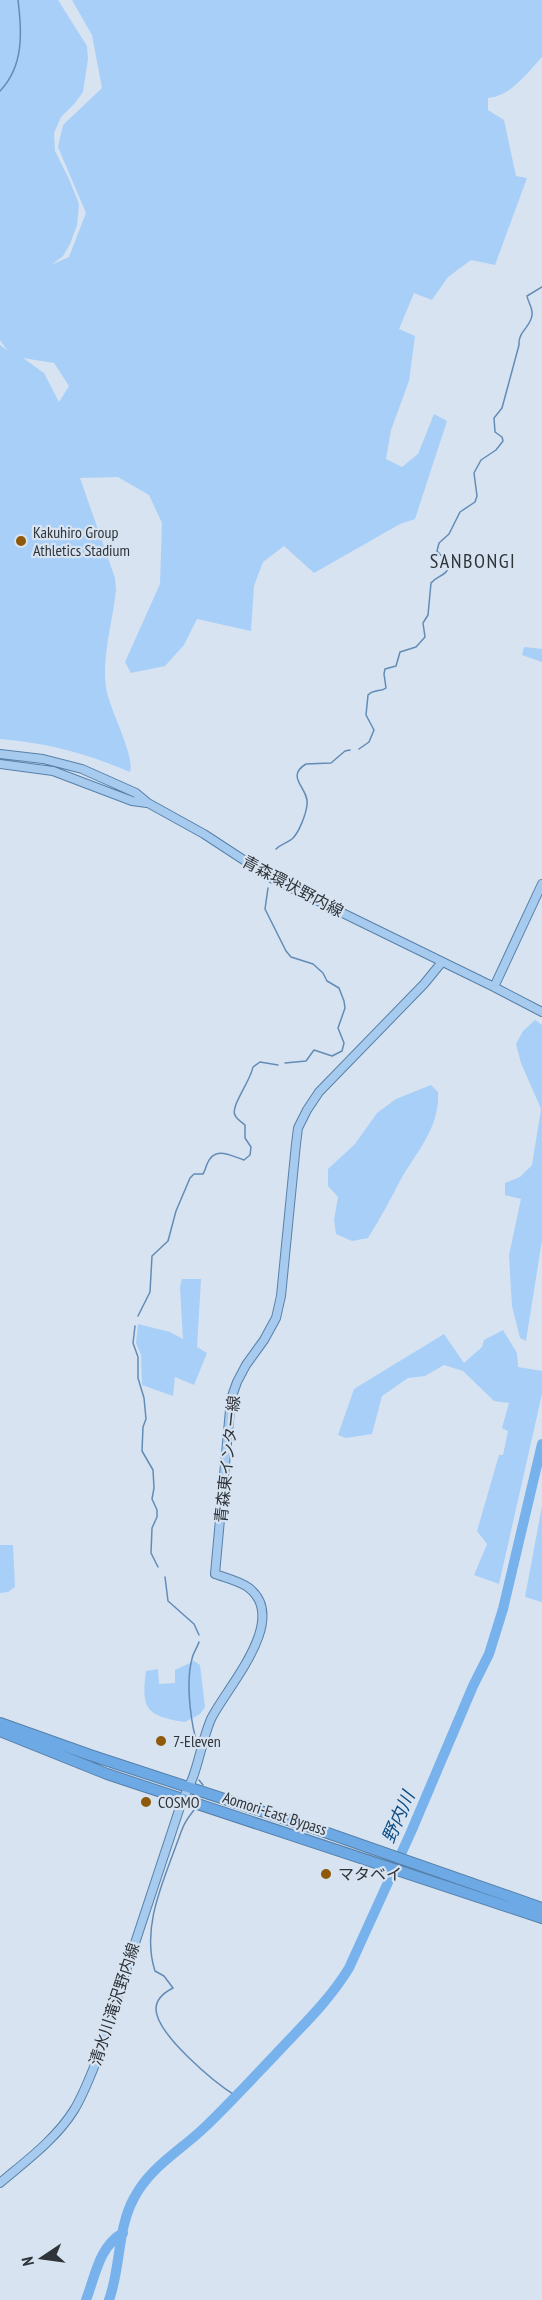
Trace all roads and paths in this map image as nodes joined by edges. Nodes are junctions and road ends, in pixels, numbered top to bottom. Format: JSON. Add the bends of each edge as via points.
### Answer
{"nodes":[{"id":1,"x":0,"y":754,"type":"edge"},
{"id":2,"x":0,"y":764,"type":"edge"},
{"id":3,"x":148,"y":803,"type":"junction"},
{"id":4,"x":542,"y":884,"type":"edge"},
{"id":5,"x":442,"y":962,"type":"junction"},
{"id":6,"x":494,"y":987,"type":"junction"},
{"id":7,"x":542,"y":1012,"type":"edge"},
{"id":8,"x":0,"y":1723,"type":"edge"},
{"id":9,"x":0,"y":1731,"type":"edge"},
{"id":10,"x":189,"y":1788,"type":"junction"},
{"id":11,"x":183,"y":1798,"type":"junction"},
{"id":12,"x":542,"y":1908,"type":"edge"},
{"id":13,"x":542,"y":1918,"type":"edge"},
{"id":14,"x":0,"y":2183,"type":"edge"}],
"edges":[{"from":1,"to":3,"type":"main road","name":"青森環状野内線","via":[[82,769],[136,793]]},
{"from":2,"to":3,"type":"main road","name":"青森環状野内線","via":[[53,771],[132,801]]},
{"from":3,"to":5,"type":"main road","name":"青森環状野内線","via":[[273,879]]},
{"from":4,"to":6,"type":"main road"},
{"from":5,"to":6,"type":"main road","name":"青森環状野内線"},
{"from":5,"to":10,"type":"main road","name":"青森東インター線","via":[[319,1092],[298,1128],[279,1307],[231,1399],[215,1574],[251,1589],[261,1605],[263,1619],[248,1659],[212,1716]]},
{"from":6,"to":7,"type":"main road"},
{"from":8,"to":10,"type":"highway","name":"Aomori-East Bypass"},
{"from":9,"to":11,"type":"highway","name":"Aomori-East Bypass"},
{"from":10,"to":11,"type":"main road","name":"青森東インター線"},
{"from":10,"to":12,"type":"highway","name":"Aomori-East Bypass"},
{"from":11,"to":13,"type":"highway","name":"Aomori-East Bypass"},
{"from":11,"to":14,"type":"main road","name":"清水川滝沢野内線","via":[[84,2090],[74,2111],[44,2145]]}]}
